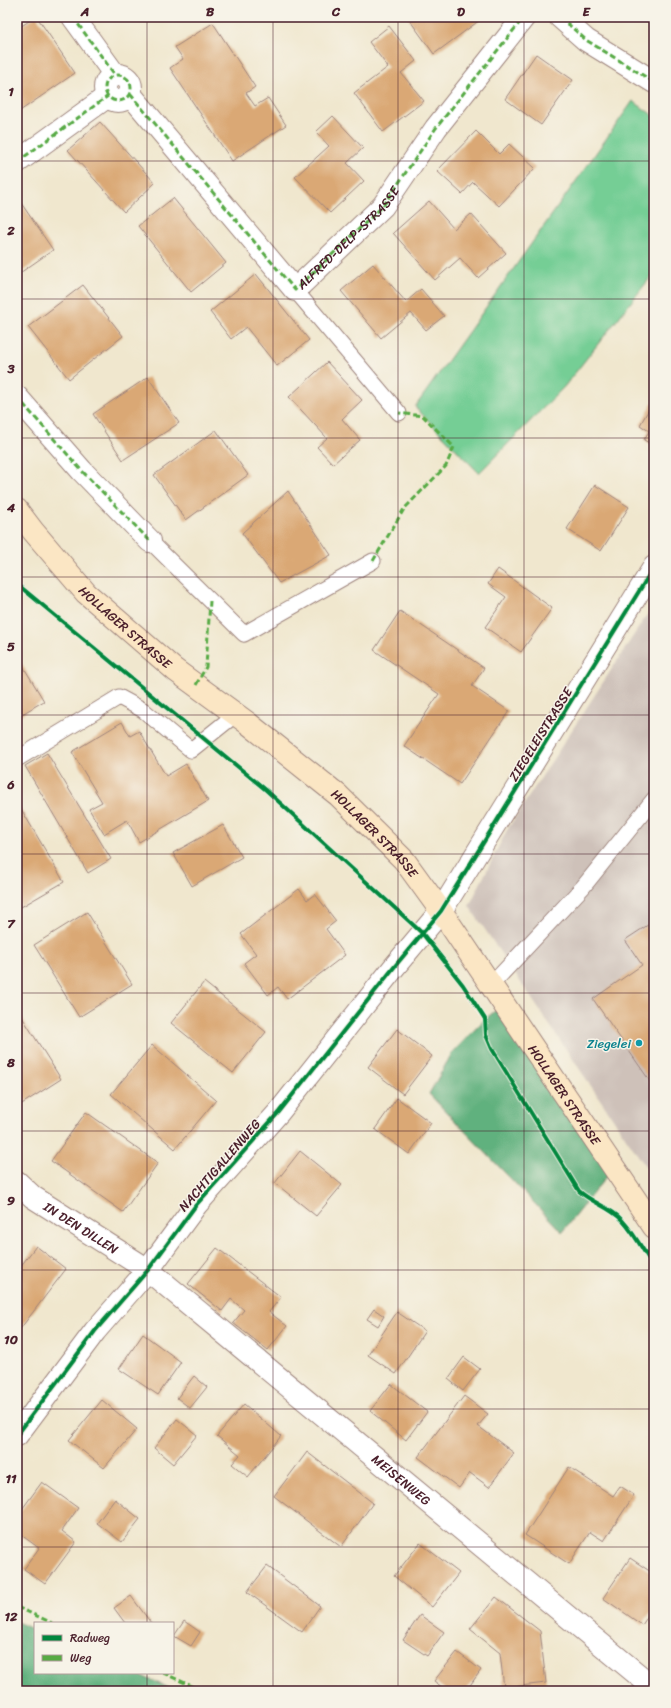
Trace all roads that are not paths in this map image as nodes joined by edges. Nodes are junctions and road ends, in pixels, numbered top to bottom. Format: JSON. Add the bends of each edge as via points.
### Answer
{"nodes":[{"id":1,"x":73,"y":17,"type":"edge"},
{"id":2,"x":524,"y":17,"type":"edge"},
{"id":3,"x":560,"y":17,"type":"edge"},
{"id":4,"x":115,"y":75,"type":"junction"},
{"id":5,"x":654,"y":82,"type":"edge"},
{"id":6,"x":130,"y":94,"type":"junction"},
{"id":7,"x":108,"y":96,"type":"junction"},
{"id":8,"x":17,"y":162,"type":"edge"},
{"id":9,"x":295,"y":290,"type":"junction"},
{"id":10,"x":17,"y":397,"type":"edge"},
{"id":11,"x":399,"y":413,"type":"dead end"},
{"id":12,"x":17,"y":510,"type":"edge"},
{"id":13,"x":150,"y":541,"type":"joint"},
{"id":14,"x":373,"y":561,"type":"dead end"},
{"id":15,"x":654,"y":567,"type":"edge"},
{"id":16,"x":236,"y":714,"type":"junction"},
{"id":17,"x":17,"y":759,"type":"edge"},
{"id":18,"x":654,"y":799,"type":"edge"},
{"id":19,"x":441,"y":911,"type":"junction"},
{"id":20,"x":490,"y":985,"type":"junction"},
{"id":21,"x":17,"y":1182,"type":"edge"},
{"id":22,"x":654,"y":1227,"type":"edge"},
{"id":23,"x":148,"y":1270,"type":"junction"},
{"id":24,"x":17,"y":1435,"type":"edge"},
{"id":25,"x":652,"y":1691,"type":"edge"}],
"edges":[{"from":1,"to":4,"type":"street","name":"ALFRED-DELP-STRASSE"},
{"from":2,"to":9,"type":"street","name":"ALFRED-DELP-STRASSE","via":[[436,128],[383,206]]},
{"from":3,"to":5,"type":"street","via":[[586,40]]},
{"from":4,"to":6,"type":"street","name":"ALFRED-DELP-STRASSE","via":[[124,76],[130,81]]},
{"from":4,"to":7,"type":"street","via":[[106,83]]},
{"from":6,"to":7,"type":"street","via":[[120,101]]},
{"from":6,"to":9,"type":"street","name":"ALFRED-DELP-STRASSE"},
{"from":7,"to":8,"type":"street"},
{"from":9,"to":11,"type":"lane"},
{"from":10,"to":13,"type":"street","via":[[82,471]]},
{"from":12,"to":16,"type":"main road","name":"HOLLAGER STRASSE","via":[[86,593],[175,670]]},
{"from":13,"to":14,"type":"lane","via":[[244,634]]},
{"from":15,"to":19,"type":"street","name":"ZIEGELEISTRASSE"},
{"from":16,"to":17,"type":"lane","via":[[191,750],[143,710],[119,697]]},
{"from":16,"to":19,"type":"main road","name":"HOLLAGER STRASSE","via":[[338,795],[404,860]]},
{"from":18,"to":20,"type":"lane","via":[[583,887]]},
{"from":19,"to":20,"type":"main road","name":"HOLLAGER STRASSE"},
{"from":19,"to":23,"type":"street","name":"NACHTIGALLENWEG","via":[[279,1112],[196,1204]]},
{"from":20,"to":22,"type":"main road","name":"HOLLAGER STRASSE"},
{"from":21,"to":23,"type":"street","name":"IN DEN DILLEN","via":[[33,1197]]},
{"from":23,"to":24,"type":"street","name":"NACHTIGALLENWEG","via":[[95,1331]]},
{"from":23,"to":25,"type":"street","name":"MEISENWEG","via":[[642,1678]]}]}
